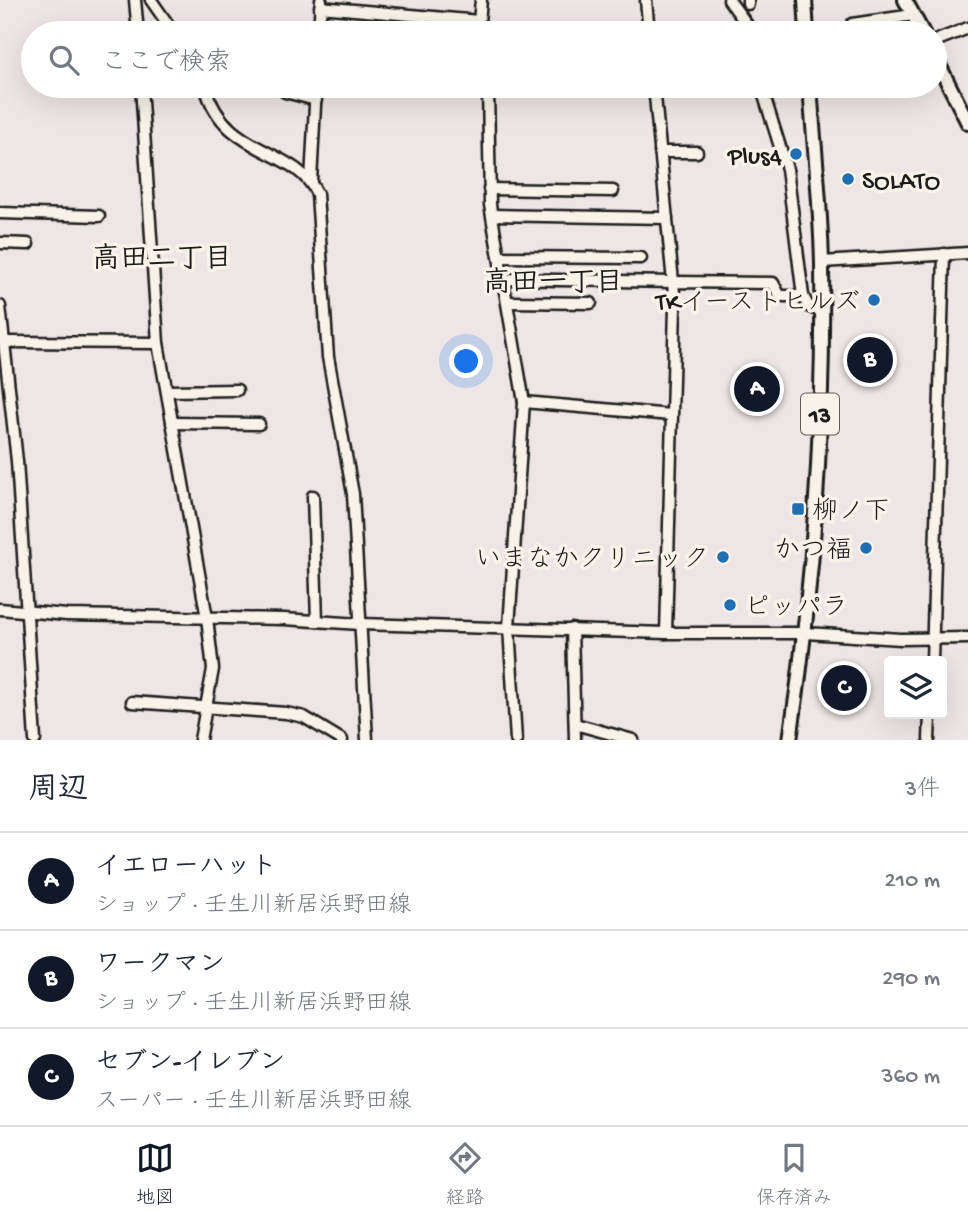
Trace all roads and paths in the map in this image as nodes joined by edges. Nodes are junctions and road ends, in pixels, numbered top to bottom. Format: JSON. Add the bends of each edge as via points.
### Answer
{"nodes":[{"id":1,"x":135,"y":0,"type":"edge"},
{"id":2,"x":150,"y":0,"type":"edge"},
{"id":3,"x":481,"y":0,"type":"edge"},
{"id":4,"x":646,"y":0,"type":"edge"},
{"id":5,"x":729,"y":0,"type":"edge"},
{"id":6,"x":805,"y":0,"type":"edge"},
{"id":7,"x":905,"y":0,"type":"edge"},
{"id":8,"x":320,"y":3,"type":"edge"},
{"id":9,"x":913,"y":15,"type":"junction"},
{"id":10,"x":137,"y":21,"type":"edge"},
{"id":11,"x":165,"y":21,"type":"edge"},
{"id":12,"x":319,"y":21,"type":"edge"},
{"id":13,"x":480,"y":21,"type":"joint"},
{"id":14,"x":648,"y":21,"type":"edge"},
{"id":15,"x":744,"y":21,"type":"edge"},
{"id":16,"x":806,"y":21,"type":"edge"},
{"id":17,"x":867,"y":21,"type":"edge"},
{"id":18,"x":916,"y":21,"type":"edge"},
{"id":19,"x":968,"y":28,"type":"edge"},
{"id":20,"x":947,"y":36,"type":"edge"},
{"id":21,"x":947,"y":81,"type":"edge"},
{"id":22,"x":142,"y":98,"type":"edge"},
{"id":23,"x":209,"y":98,"type":"edge"},
{"id":24,"x":308,"y":98,"type":"edge"},
{"id":25,"x":488,"y":98,"type":"edge"},
{"id":26,"x":655,"y":98,"type":"edge"},
{"id":27,"x":765,"y":98,"type":"edge"},
{"id":28,"x":811,"y":98,"type":"edge"},
{"id":29,"x":316,"y":100,"type":"joint"},
{"id":30,"x":967,"y":120,"type":"edge"},
{"id":31,"x":660,"y":152,"type":"junction"},
{"id":32,"x":697,"y":152,"type":"dead end"},
{"id":33,"x":311,"y":181,"type":"junction"},
{"id":34,"x":489,"y":189,"type":"junction"},
{"id":35,"x":613,"y":191,"type":"dead end"},
{"id":36,"x":0,"y":213,"type":"edge"},
{"id":37,"x":492,"y":215,"type":"junction"},
{"id":38,"x":99,"y":216,"type":"dead end"},
{"id":39,"x":667,"y":218,"type":"junction"},
{"id":40,"x":0,"y":243,"type":"edge"},
{"id":41,"x":28,"y":244,"type":"dead end"},
{"id":42,"x":968,"y":253,"type":"edge"},
{"id":43,"x":944,"y":254,"type":"junction"},
{"id":44,"x":499,"y":257,"type":"junction"},
{"id":45,"x":641,"y":258,"type":"dead end"},
{"id":46,"x":822,"y":262,"type":"junction"},
{"id":47,"x":503,"y":279,"type":"junction"},
{"id":48,"x":673,"y":282,"type":"junction"},
{"id":49,"x":803,"y":296,"type":"junction"},
{"id":50,"x":508,"y":302,"type":"junction"},
{"id":51,"x":591,"y":303,"type":"dead end"},
{"id":52,"x":0,"y":306,"type":"edge"},
{"id":53,"x":822,"y":312,"type":"junction"},
{"id":54,"x":4,"y":342,"type":"junction"},
{"id":55,"x":158,"y":343,"type":"junction"},
{"id":56,"x":237,"y":390,"type":"dead end"},
{"id":57,"x":167,"y":391,"type":"junction"},
{"id":58,"x":524,"y":402,"type":"junction"},
{"id":59,"x":671,"y":415,"type":"junction"},
{"id":60,"x":172,"y":423,"type":"junction"},
{"id":61,"x":259,"y":424,"type":"dead end"},
{"id":62,"x":313,"y":496,"type":"dead end"},
{"id":63,"x":0,"y":609,"type":"edge"},
{"id":64,"x":29,"y":611,"type":"junction"},
{"id":65,"x":207,"y":618,"type":"junction"},
{"id":66,"x":317,"y":621,"type":"junction"},
{"id":67,"x":360,"y":624,"type":"junction"},
{"id":68,"x":509,"y":626,"type":"junction"},
{"id":69,"x":572,"y":629,"type":"junction"},
{"id":70,"x":666,"y":633,"type":"junction"},
{"id":71,"x":806,"y":633,"type":"junction"},
{"id":72,"x":932,"y":638,"type":"junction"},
{"id":73,"x":968,"y":638,"type":"edge"},
{"id":74,"x":932,"y":656,"type":"edge"},
{"id":75,"x":132,"y":702,"type":"dead end"},
{"id":76,"x":206,"y":706,"type":"junction"},
{"id":77,"x":930,"y":719,"type":"edge"},
{"id":78,"x":575,"y":724,"type":"junction"},
{"id":79,"x":35,"y":740,"type":"edge"},
{"id":80,"x":200,"y":740,"type":"edge"},
{"id":81,"x":342,"y":740,"type":"edge"},
{"id":82,"x":367,"y":740,"type":"edge"},
{"id":83,"x":516,"y":740,"type":"edge"},
{"id":84,"x":575,"y":740,"type":"edge"},
{"id":85,"x":633,"y":740,"type":"edge"},
{"id":86,"x":790,"y":740,"type":"edge"},
{"id":87,"x":929,"y":740,"type":"edge"}],
"edges":[{"from":1,"to":10,"type":"street"},
{"from":2,"to":11,"type":"street"},
{"from":3,"to":13,"type":"street"},
{"from":4,"to":14,"type":"street"},
{"from":5,"to":15,"type":"street"},
{"from":6,"to":16,"type":"main road"},
{"from":7,"to":9,"type":"main road"},
{"from":8,"to":12,"type":"street"},
{"from":8,"to":13,"type":"street"},
{"from":9,"to":17,"type":"street"},
{"from":9,"to":18,"type":"main road"},
{"from":19,"to":20,"type":"street"},
{"from":21,"to":30,"type":"main road"},
{"from":22,"to":55,"type":"street"},
{"from":23,"to":33,"type":"street","via":[[227,127]]},
{"from":24,"to":29,"type":"street"},
{"from":25,"to":34,"type":"street"},
{"from":26,"to":31,"type":"street"},
{"from":27,"to":49,"type":"street","via":[[787,169]]},
{"from":28,"to":46,"type":"main road","number":"13"},
{"from":29,"to":33,"type":"street"},
{"from":31,"to":32,"type":"street"},
{"from":31,"to":39,"type":"street"},
{"from":33,"to":67,"type":"street","via":[[319,206],[328,357],[353,494]]},
{"from":34,"to":35,"type":"street"},
{"from":34,"to":37,"type":"street"},
{"from":36,"to":38,"type":"street"},
{"from":37,"to":39,"type":"street"},
{"from":37,"to":44,"type":"street"},
{"from":39,"to":48,"type":"street"},
{"from":40,"to":41,"type":"street"},
{"from":42,"to":43,"type":"street"},
{"from":43,"to":46,"type":"street"},
{"from":43,"to":72,"type":"street"},
{"from":44,"to":45,"type":"street"},
{"from":44,"to":47,"type":"street"},
{"from":46,"to":53,"type":"main road","number":"13"},
{"from":47,"to":48,"type":"street"},
{"from":47,"to":50,"type":"street"},
{"from":48,"to":49,"type":"street","via":[[773,283],[780,296]]},
{"from":48,"to":59,"type":"street"},
{"from":49,"to":53,"type":"street","via":[[808,306]]},
{"from":50,"to":51,"type":"street"},
{"from":50,"to":58,"type":"street"},
{"from":52,"to":54,"type":"street"},
{"from":53,"to":71,"type":"main road","number":"13","via":[[817,486]]},
{"from":54,"to":55,"type":"street"},
{"from":54,"to":64,"type":"street"},
{"from":55,"to":57,"type":"street"},
{"from":56,"to":57,"type":"street"},
{"from":57,"to":60,"type":"street"},
{"from":58,"to":59,"type":"street"},
{"from":58,"to":68,"type":"street"},
{"from":59,"to":70,"type":"street"},
{"from":60,"to":61,"type":"street"},
{"from":60,"to":65,"type":"street"},
{"from":62,"to":66,"type":"street"},
{"from":63,"to":64,"type":"street"},
{"from":64,"to":65,"type":"street"},
{"from":64,"to":79,"type":"street"},
{"from":65,"to":66,"type":"street"},
{"from":65,"to":76,"type":"street","via":[[213,669]]},
{"from":66,"to":67,"type":"street"},
{"from":67,"to":68,"type":"street"},
{"from":67,"to":82,"type":"street"},
{"from":68,"to":69,"type":"street"},
{"from":68,"to":83,"type":"street"},
{"from":69,"to":70,"type":"street"},
{"from":69,"to":78,"type":"street"},
{"from":70,"to":71,"type":"street"},
{"from":71,"to":72,"type":"street"},
{"from":71,"to":86,"type":"main road","number":"13"},
{"from":72,"to":73,"type":"street"},
{"from":72,"to":74,"type":"street"},
{"from":75,"to":76,"type":"street"},
{"from":76,"to":80,"type":"street"},
{"from":76,"to":81,"type":"street","via":[[304,717]]},
{"from":77,"to":87,"type":"street"},
{"from":78,"to":84,"type":"street"},
{"from":78,"to":85,"type":"street"}]}
